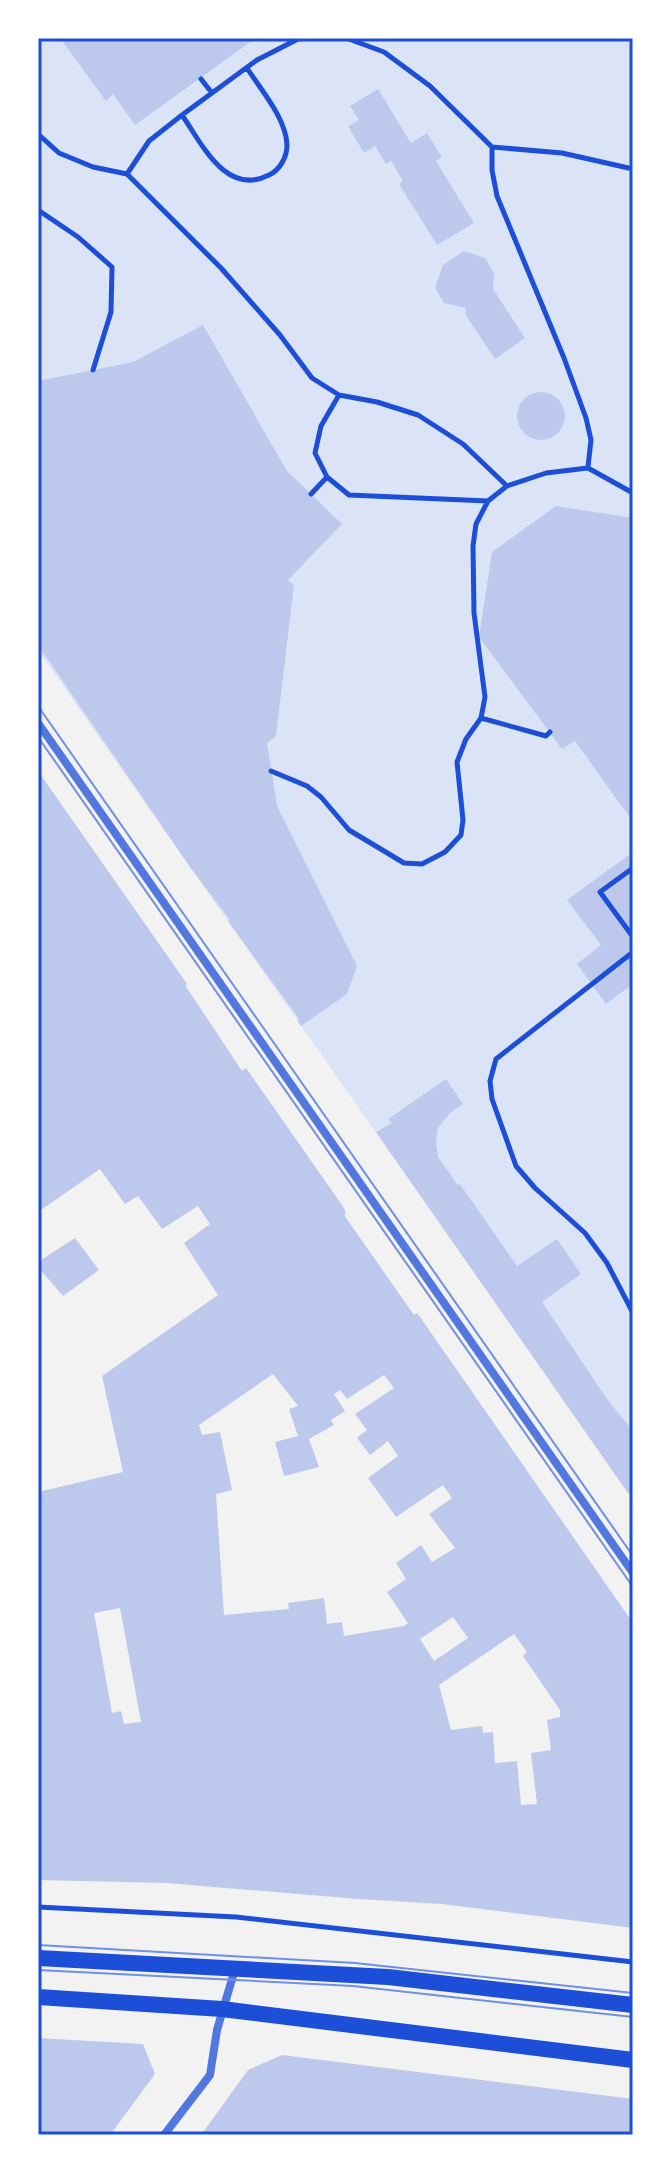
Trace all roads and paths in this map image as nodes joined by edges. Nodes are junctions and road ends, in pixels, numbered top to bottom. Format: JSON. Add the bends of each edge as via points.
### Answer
{"nodes":[{"id":1,"x":310,"y":38,"type":"edge"},
{"id":2,"x":346,"y":38,"type":"edge"},
{"id":3,"x":247,"y":68,"type":"junction"},
{"id":4,"x":201,"y":79,"type":"dead end"},
{"id":5,"x":212,"y":93,"type":"junction"},
{"id":6,"x":182,"y":115,"type":"junction"},
{"id":7,"x":38,"y":134,"type":"edge"},
{"id":8,"x":492,"y":147,"type":"junction"},
{"id":9,"x":633,"y":169,"type":"edge"},
{"id":10,"x":127,"y":174,"type":"junction"},
{"id":11,"x":38,"y":210,"type":"edge"},
{"id":12,"x":93,"y":370,"type":"dead end"},
{"id":13,"x":339,"y":395,"type":"junction"},
{"id":14,"x":588,"y":468,"type":"junction"},
{"id":15,"x":327,"y":477,"type":"junction"},
{"id":16,"x":507,"y":486,"type":"junction"},
{"id":17,"x":633,"y":493,"type":"edge"},
{"id":18,"x":311,"y":494,"type":"dead end"},
{"id":19,"x":488,"y":501,"type":"junction"},
{"id":20,"x":481,"y":718,"type":"junction"},
{"id":21,"x":38,"y":723,"type":"edge"},
{"id":22,"x":550,"y":732,"type":"dead end"},
{"id":23,"x":271,"y":771,"type":"dead end"},
{"id":24,"x":633,"y":868,"type":"edge"},
{"id":25,"x":633,"y":937,"type":"edge"},
{"id":26,"x":633,"y":952,"type":"edge"},
{"id":27,"x":633,"y":1313,"type":"edge"},
{"id":28,"x":633,"y":1573,"type":"edge"},
{"id":29,"x":38,"y":1907,"type":"edge"},
{"id":30,"x":38,"y":1958,"type":"edge"},
{"id":31,"x":633,"y":1962,"type":"edge"},
{"id":32,"x":235,"y":1968,"type":"junction"},
{"id":33,"x":38,"y":1997,"type":"edge"},
{"id":34,"x":633,"y":2005,"type":"edge"},
{"id":35,"x":222,"y":2009,"type":"junction"},
{"id":36,"x":633,"y":2060,"type":"edge"},
{"id":37,"x":164,"y":2135,"type":"edge"}],
"edges":[{"from":1,"to":3,"type":"path","via":[[298,39]]},
{"from":2,"to":8,"type":"path","via":[[384,52],[430,86]]},
{"from":3,"to":5,"type":"path"},
{"from":3,"to":6,"type":"path","via":[[284,133],[283,162],[274,173],[258,181],[235,178],[219,168]]},
{"from":4,"to":5,"type":"path"},
{"from":5,"to":6,"type":"path"},
{"from":6,"to":10,"type":"path","via":[[149,141]]},
{"from":7,"to":10,"type":"path","via":[[59,153]]},
{"from":8,"to":9,"type":"path","via":[[562,153]]},
{"from":8,"to":14,"type":"path","via":[[497,196],[586,418],[591,440]]},
{"from":10,"to":13,"type":"path","via":[[221,268],[312,378]]},
{"from":11,"to":12,"type":"path","via":[[112,267],[111,312]]},
{"from":13,"to":15,"type":"path","via":[[321,426],[315,453]]},
{"from":13,"to":16,"type":"path","via":[[418,415],[463,444]]},
{"from":14,"to":16,"type":"path","via":[[546,473]]},
{"from":14,"to":17,"type":"path"},
{"from":15,"to":18,"type":"path"},
{"from":15,"to":19,"type":"path","via":[[349,495]]},
{"from":16,"to":19,"type":"path"},
{"from":19,"to":20,"type":"path","via":[[476,524],[473,546],[474,613],[485,697]]},
{"from":20,"to":22,"type":"path","via":[[546,736]]},
{"from":20,"to":23,"type":"path","via":[[457,762],[461,835],[445,852],[422,864],[404,863],[364,842],[307,786]]},
{"from":21,"to":28,"type":"street"},
{"from":24,"to":25,"type":"path","via":[[600,892]]},
{"from":26,"to":27,"type":"path","via":[[496,1059],[490,1081],[516,1166],[585,1233]]},
{"from":29,"to":31,"type":"path","via":[[236,1917]]},
{"from":30,"to":32,"type":"main road"},
{"from":32,"to":34,"type":"main road","via":[[388,1977]]},
{"from":32,"to":35,"type":"street"},
{"from":33,"to":35,"type":"main road"},
{"from":35,"to":36,"type":"main road"},
{"from":35,"to":37,"type":"street","via":[[210,2075]]}]}
